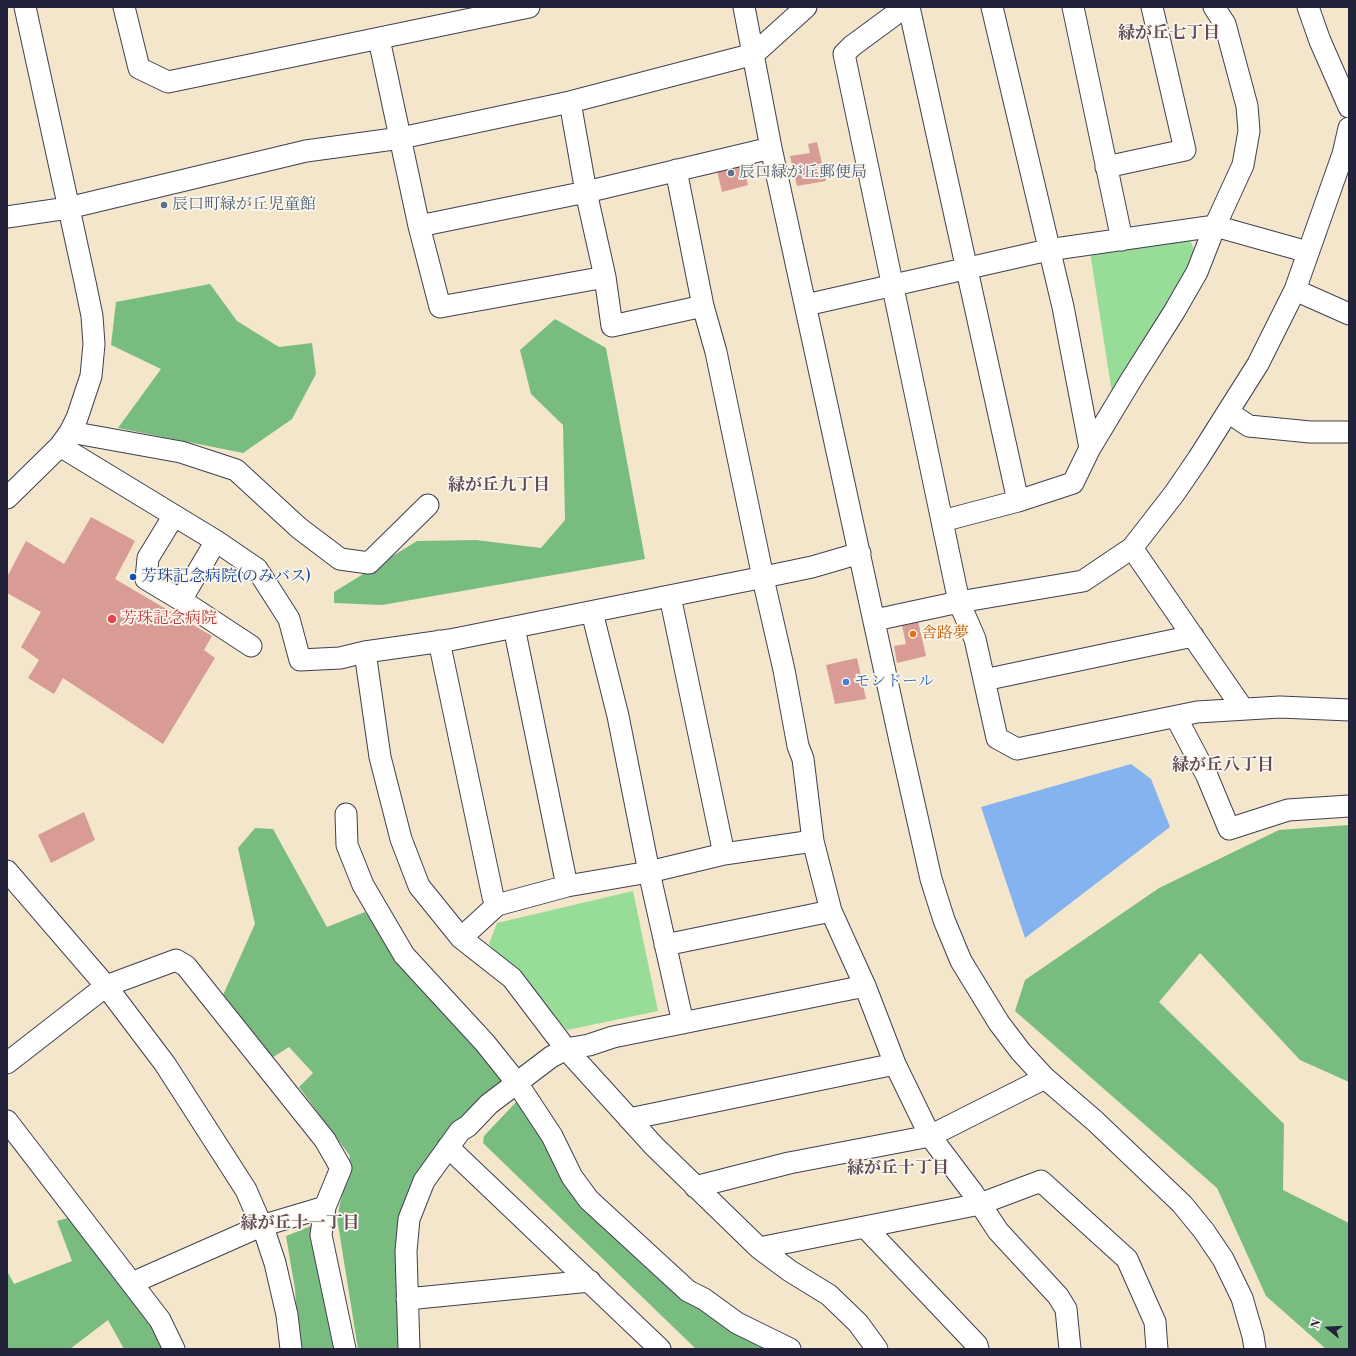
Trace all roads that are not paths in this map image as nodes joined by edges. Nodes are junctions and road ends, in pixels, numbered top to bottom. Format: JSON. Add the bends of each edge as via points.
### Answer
{"nodes":[{"id":1,"x":25,"y":7,"type":"edge"},
{"id":2,"x":124,"y":7,"type":"edge"},
{"id":3,"x":529,"y":7,"type":"edge"},
{"id":4,"x":744,"y":7,"type":"edge"},
{"id":5,"x":806,"y":7,"type":"edge"},
{"id":6,"x":904,"y":7,"type":"edge"},
{"id":7,"x":909,"y":7,"type":"edge"},
{"id":8,"x":992,"y":7,"type":"edge"},
{"id":9,"x":1073,"y":7,"type":"edge"},
{"id":10,"x":1152,"y":7,"type":"edge"},
{"id":11,"x":1214,"y":7,"type":"edge"},
{"id":12,"x":1308,"y":7,"type":"edge"},
{"id":13,"x":379,"y":39,"type":"junction"},
{"id":14,"x":754,"y":54,"type":"junction"},
{"id":15,"x":570,"y":102,"type":"junction"},
{"id":16,"x":1349,"y":107,"type":"edge"},
{"id":17,"x":1349,"y":128,"type":"edge"},
{"id":18,"x":401,"y":138,"type":"junction"},
{"id":19,"x":771,"y":148,"type":"junction"},
{"id":20,"x":1106,"y":167,"type":"junction"},
{"id":21,"x":676,"y":170,"type":"junction"},
{"id":22,"x":586,"y":192,"type":"junction"},
{"id":23,"x":68,"y":208,"type":"junction"},
{"id":24,"x":7,"y":217,"type":"edge"},
{"id":25,"x":419,"y":226,"type":"junction"},
{"id":26,"x":1215,"y":226,"type":"junction"},
{"id":27,"x":1122,"y":240,"type":"junction"},
{"id":28,"x":1048,"y":250,"type":"junction"},
{"id":29,"x":1308,"y":252,"type":"junction"},
{"id":30,"x":967,"y":269,"type":"junction"},
{"id":31,"x":605,"y":278,"type":"junction"},
{"id":32,"x":893,"y":286,"type":"junction"},
{"id":33,"x":1295,"y":290,"type":"junction"},
{"id":34,"x":806,"y":305,"type":"junction"},
{"id":35,"x":703,"y":306,"type":"junction"},
{"id":36,"x":1349,"y":314,"type":"edge"},
{"id":37,"x":1228,"y":412,"type":"junction"},
{"id":38,"x":1349,"y":432,"type":"edge"},
{"id":39,"x":65,"y":439,"type":"junction"},
{"id":40,"x":1090,"y":448,"type":"junction"},
{"id":41,"x":7,"y":498,"type":"edge"},
{"id":42,"x":1018,"y":501,"type":"junction"},
{"id":43,"x":428,"y":505,"type":"dead end"},
{"id":44,"x":173,"y":517,"type":"junction"},
{"id":45,"x":942,"y":522,"type":"junction"},
{"id":46,"x":216,"y":541,"type":"junction"},
{"id":47,"x":1132,"y":548,"type":"junction"},
{"id":48,"x":860,"y":553,"type":"junction"},
{"id":49,"x":764,"y":577,"type":"junction"},
{"id":50,"x":670,"y":596,"type":"junction"},
{"id":51,"x":182,"y":600,"type":"junction"},
{"id":52,"x":959,"y":602,"type":"junction"},
{"id":53,"x":592,"y":612,"type":"junction"},
{"id":54,"x":875,"y":620,"type":"junction"},
{"id":55,"x":514,"y":627,"type":"junction"},
{"id":56,"x":1193,"y":636,"type":"junction"},
{"id":57,"x":439,"y":641,"type":"junction"},
{"id":58,"x":251,"y":646,"type":"dead end"},
{"id":59,"x":364,"y":652,"type":"junction"},
{"id":60,"x":984,"y":680,"type":"junction"},
{"id":61,"x":1243,"y":709,"type":"junction"},
{"id":62,"x":1349,"y":710,"type":"edge"},
{"id":63,"x":1176,"y":717,"type":"junction"},
{"id":64,"x":1349,"y":806,"type":"edge"},
{"id":65,"x":346,"y":814,"type":"dead end"},
{"id":66,"x":813,"y":841,"type":"junction"},
{"id":67,"x":724,"y":854,"type":"junction"},
{"id":68,"x":7,"y":870,"type":"edge"},
{"id":69,"x":648,"y":872,"type":"junction"},
{"id":70,"x":567,"y":886,"type":"junction"},
{"id":71,"x":497,"y":905,"type":"junction"},
{"id":72,"x":832,"y":911,"type":"junction"},
{"id":73,"x":462,"y":938,"type":"junction"},
{"id":74,"x":665,"y":945,"type":"junction"},
{"id":75,"x":106,"y":986,"type":"junction"},
{"id":76,"x":865,"y":986,"type":"junction"},
{"id":77,"x":683,"y":1023,"type":"junction"},
{"id":78,"x":566,"y":1049,"type":"junction"},
{"id":79,"x":7,"y":1063,"type":"edge"},
{"id":80,"x":896,"y":1064,"type":"junction"},
{"id":81,"x":1045,"y":1078,"type":"junction"},
{"id":82,"x":518,"y":1083,"type":"junction"},
{"id":83,"x":629,"y":1119,"type":"junction"},
{"id":84,"x":7,"y":1121,"type":"edge"},
{"id":85,"x":930,"y":1136,"type":"junction"},
{"id":86,"x":448,"y":1147,"type":"junction"},
{"id":87,"x":695,"y":1187,"type":"junction"},
{"id":88,"x":980,"y":1204,"type":"junction"},
{"id":89,"x":325,"y":1207,"type":"junction"},
{"id":90,"x":261,"y":1226,"type":"junction"},
{"id":91,"x":865,"y":1227,"type":"junction"},
{"id":92,"x":760,"y":1248,"type":"junction"},
{"id":93,"x":590,"y":1281,"type":"junction"},
{"id":94,"x":132,"y":1283,"type":"junction"},
{"id":95,"x":407,"y":1298,"type":"junction"},
{"id":96,"x":174,"y":1349,"type":"edge"},
{"id":97,"x":291,"y":1349,"type":"edge"},
{"id":98,"x":345,"y":1349,"type":"edge"},
{"id":99,"x":409,"y":1349,"type":"edge"},
{"id":100,"x":660,"y":1349,"type":"edge"},
{"id":101,"x":790,"y":1349,"type":"edge"},
{"id":102,"x":877,"y":1349,"type":"edge"},
{"id":103,"x":978,"y":1349,"type":"edge"},
{"id":104,"x":1070,"y":1349,"type":"edge"},
{"id":105,"x":1157,"y":1349,"type":"edge"},
{"id":106,"x":1255,"y":1349,"type":"edge"}],
"edges":[{"from":1,"to":23,"type":"street"},
{"from":2,"to":13,"type":"street","via":[[139,68],[168,82]]},
{"from":3,"to":13,"type":"street"},
{"from":4,"to":14,"type":"street"},
{"from":5,"to":14,"type":"street"},
{"from":6,"to":32,"type":"street","via":[[844,54]]},
{"from":7,"to":30,"type":"street"},
{"from":8,"to":28,"type":"street"},
{"from":9,"to":20,"type":"street"},
{"from":10,"to":20,"type":"street","via":[[1185,150]]},
{"from":11,"to":26,"type":"street","via":[[1224,24],[1247,106],[1249,131],[1243,165]]},
{"from":12,"to":16,"type":"street"},
{"from":13,"to":18,"type":"street"},
{"from":14,"to":15,"type":"street"},
{"from":14,"to":19,"type":"street"},
{"from":15,"to":18,"type":"street"},
{"from":15,"to":22,"type":"street"},
{"from":17,"to":29,"type":"street","via":[[1343,154]]},
{"from":18,"to":23,"type":"street","via":[[306,151]]},
{"from":18,"to":25,"type":"street"},
{"from":19,"to":21,"type":"street"},
{"from":19,"to":34,"type":"street"},
{"from":20,"to":27,"type":"street"},
{"from":21,"to":22,"type":"street"},
{"from":21,"to":35,"type":"street"},
{"from":22,"to":25,"type":"street"},
{"from":22,"to":31,"type":"street"},
{"from":23,"to":24,"type":"street"},
{"from":23,"to":39,"type":"street","via":[[92,316],[94,344],[91,376],[77,418]]},
{"from":25,"to":31,"type":"street","via":[[440,307]]},
{"from":26,"to":27,"type":"street"},
{"from":26,"to":29,"type":"street"},
{"from":26,"to":40,"type":"street","via":[[1197,272]]},
{"from":27,"to":28,"type":"street"},
{"from":28,"to":30,"type":"street"},
{"from":28,"to":40,"type":"street","via":[[1063,307]]},
{"from":29,"to":33,"type":"street"},
{"from":30,"to":32,"type":"street"},
{"from":30,"to":42,"type":"street"},
{"from":31,"to":35,"type":"street","via":[[612,326]]},
{"from":32,"to":34,"type":"street"},
{"from":32,"to":45,"type":"street"},
{"from":33,"to":36,"type":"street"},
{"from":33,"to":37,"type":"street","via":[[1258,364]]},
{"from":34,"to":48,"type":"street"},
{"from":35,"to":49,"type":"street","via":[[716,352]]},
{"from":37,"to":38,"type":"street","via":[[1249,426],[1310,432]]},
{"from":37,"to":47,"type":"street","via":[[1174,494]]},
{"from":39,"to":41,"type":"street"},
{"from":39,"to":43,"type":"street","via":[[181,452],[236,470],[300,528],[340,559],[368,563]]},
{"from":39,"to":44,"type":"street"},
{"from":40,"to":42,"type":"street","via":[[1073,483]]},
{"from":42,"to":45,"type":"street"},
{"from":44,"to":46,"type":"street"},
{"from":44,"to":51,"type":"street","via":[[148,558],[146,579]]},
{"from":45,"to":52,"type":"street"},
{"from":46,"to":51,"type":"street"},
{"from":46,"to":59,"type":"street","via":[[257,569],[289,619],[300,660],[340,658]]},
{"from":47,"to":52,"type":"street","via":[[1083,580]]},
{"from":47,"to":56,"type":"street"},
{"from":48,"to":49,"type":"street"},
{"from":48,"to":54,"type":"street"},
{"from":49,"to":50,"type":"street"},
{"from":49,"to":66,"type":"street","via":[[798,746],[803,759]]},
{"from":50,"to":53,"type":"street"},
{"from":50,"to":67,"type":"street"},
{"from":51,"to":58,"type":"street"},
{"from":52,"to":54,"type":"street"},
{"from":52,"to":60,"type":"street","via":[[975,639]]},
{"from":53,"to":55,"type":"street"},
{"from":53,"to":69,"type":"street","via":[[618,716]]},
{"from":54,"to":81,"type":"street","via":[[931,879],[944,920],[961,961],[984,1001],[1021,1052]]},
{"from":55,"to":57,"type":"street"},
{"from":55,"to":70,"type":"street"},
{"from":56,"to":60,"type":"street"},
{"from":56,"to":61,"type":"street"},
{"from":57,"to":59,"type":"street"},
{"from":57,"to":71,"type":"street","via":[[493,897]]},
{"from":59,"to":73,"type":"street","via":[[380,757],[401,839],[419,886]]},
{"from":60,"to":63,"type":"street","via":[[997,738],[1017,749]]},
{"from":61,"to":62,"type":"street","via":[[1280,707]]},
{"from":61,"to":63,"type":"street","via":[[1198,712]]},
{"from":63,"to":64,"type":"street","via":[[1207,776],[1229,829],[1288,810]]},
{"from":65,"to":82,"type":"street","via":[[347,845],[363,885],[404,955]]},
{"from":66,"to":67,"type":"street"},
{"from":66,"to":72,"type":"street"},
{"from":67,"to":69,"type":"street"},
{"from":68,"to":75,"type":"street"},
{"from":69,"to":70,"type":"street"},
{"from":69,"to":74,"type":"street"},
{"from":70,"to":71,"type":"street"},
{"from":71,"to":73,"type":"street"},
{"from":72,"to":74,"type":"street"},
{"from":72,"to":76,"type":"street"},
{"from":73,"to":78,"type":"street","via":[[512,978]]},
{"from":74,"to":77,"type":"street"},
{"from":75,"to":79,"type":"street"},
{"from":75,"to":89,"type":"street","via":[[176,960],[186,966],[325,1140],[341,1168]]},
{"from":75,"to":90,"type":"street","via":[[165,1064],[223,1152],[246,1190]]},
{"from":76,"to":77,"type":"street"},
{"from":76,"to":80,"type":"street"},
{"from":77,"to":78,"type":"street"},
{"from":78,"to":82,"type":"street","via":[[550,1057]]},
{"from":78,"to":83,"type":"street"},
{"from":80,"to":83,"type":"street"},
{"from":80,"to":85,"type":"street"},
{"from":81,"to":85,"type":"street"},
{"from":81,"to":106,"type":"street","via":[[1182,1204],[1204,1231],[1223,1259],[1242,1298]]},
{"from":82,"to":86,"type":"street","via":[[489,1104],[460,1131]]},
{"from":82,"to":101,"type":"street","via":[[552,1136],[572,1177],[589,1200],[688,1291],[704,1299],[737,1323]]},
{"from":83,"to":87,"type":"street"},
{"from":84,"to":94,"type":"street"},
{"from":85,"to":87,"type":"street","via":[[789,1163]]},
{"from":85,"to":88,"type":"street"},
{"from":86,"to":93,"type":"street"},
{"from":86,"to":95,"type":"street","via":[[424,1181],[409,1219],[406,1251]]},
{"from":87,"to":92,"type":"street"},
{"from":88,"to":91,"type":"street"},
{"from":88,"to":104,"type":"street","via":[[998,1231],[1058,1296],[1066,1309]]},
{"from":88,"to":105,"type":"street","via":[[1041,1181],[1127,1259],[1155,1322]]},
{"from":89,"to":90,"type":"street"},
{"from":89,"to":98,"type":"street","via":[[321,1235]]},
{"from":90,"to":94,"type":"street"},
{"from":90,"to":97,"type":"street","via":[[275,1263],[287,1316]]},
{"from":91,"to":92,"type":"street"},
{"from":91,"to":103,"type":"street"},
{"from":92,"to":102,"type":"street","via":[[790,1271],[829,1295],[858,1323]]},
{"from":93,"to":95,"type":"street"},
{"from":93,"to":100,"type":"street"},
{"from":94,"to":96,"type":"street","via":[[160,1320]]},
{"from":95,"to":99,"type":"street"}]}
